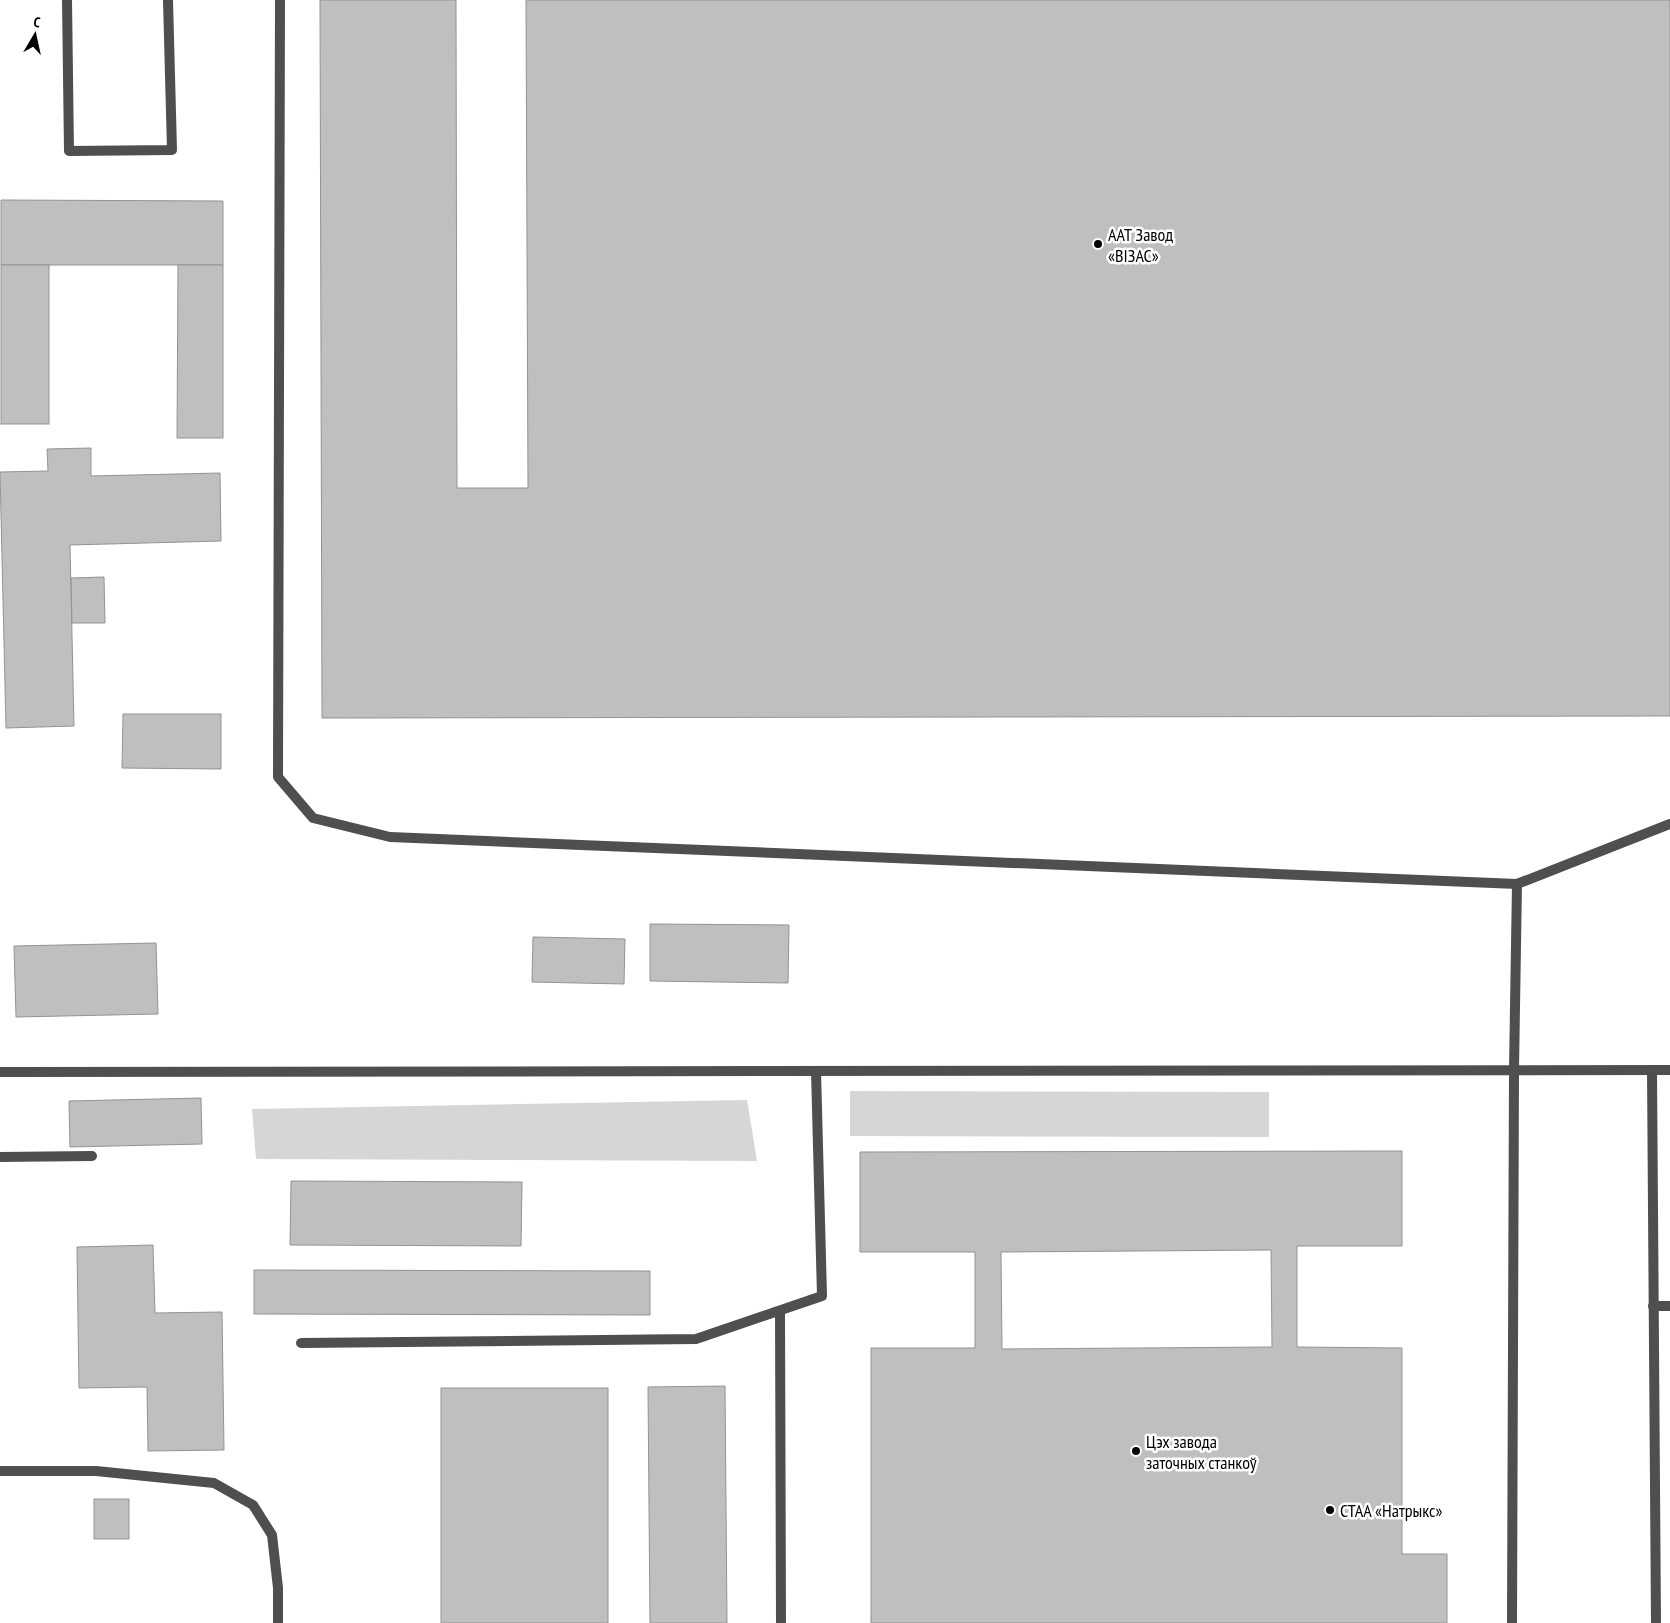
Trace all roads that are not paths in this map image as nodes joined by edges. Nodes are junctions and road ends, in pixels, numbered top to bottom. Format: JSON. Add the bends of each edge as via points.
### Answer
{"nodes":[{"id":1,"x":67,"y":0,"type":"edge"},
{"id":2,"x":168,"y":0,"type":"edge"},
{"id":3,"x":280,"y":0,"type":"edge"},
{"id":4,"x":1670,"y":824,"type":"edge"},
{"id":5,"x":1517,"y":884,"type":"junction"},
{"id":6,"x":1514,"y":1069,"type":"junction"},
{"id":7,"x":1652,"y":1070,"type":"junction"},
{"id":8,"x":1670,"y":1070,"type":"edge"},
{"id":9,"x":816,"y":1071,"type":"junction"},
{"id":10,"x":0,"y":1072,"type":"edge"},
{"id":11,"x":92,"y":1156,"type":"dead end"},
{"id":12,"x":0,"y":1157,"type":"edge"},
{"id":13,"x":1653,"y":1306,"type":"junction"},
{"id":14,"x":1670,"y":1306,"type":"edge"},
{"id":15,"x":780,"y":1311,"type":"junction"},
{"id":16,"x":301,"y":1343,"type":"dead end"},
{"id":17,"x":0,"y":1471,"type":"edge"},
{"id":18,"x":278,"y":1623,"type":"edge"},
{"id":19,"x":781,"y":1623,"type":"edge"},
{"id":20,"x":1512,"y":1623,"type":"edge"},
{"id":21,"x":1656,"y":1623,"type":"edge"}],
"edges":[{"from":1,"to":2,"type":"lane","via":[[69,151],[78,151],[172,150]]},
{"from":3,"to":5,"type":"lane","via":[[278,777],[313,818],[390,837]]},
{"from":4,"to":5,"type":"lane"},
{"from":5,"to":6,"type":"lane"},
{"from":6,"to":7,"type":"lane"},
{"from":6,"to":9,"type":"lane"},
{"from":6,"to":20,"type":"lane"},
{"from":7,"to":8,"type":"lane"},
{"from":7,"to":13,"type":"lane"},
{"from":9,"to":10,"type":"lane"},
{"from":9,"to":15,"type":"lane","via":[[822,1296]]},
{"from":11,"to":12,"type":"lane"},
{"from":13,"to":14,"type":"lane"},
{"from":13,"to":21,"type":"lane"},
{"from":15,"to":16,"type":"lane","via":[[696,1338]]},
{"from":15,"to":19,"type":"lane"},
{"from":17,"to":18,"type":"lane","via":[[96,1471],[214,1483],[253,1505],[272,1535]]}]}
